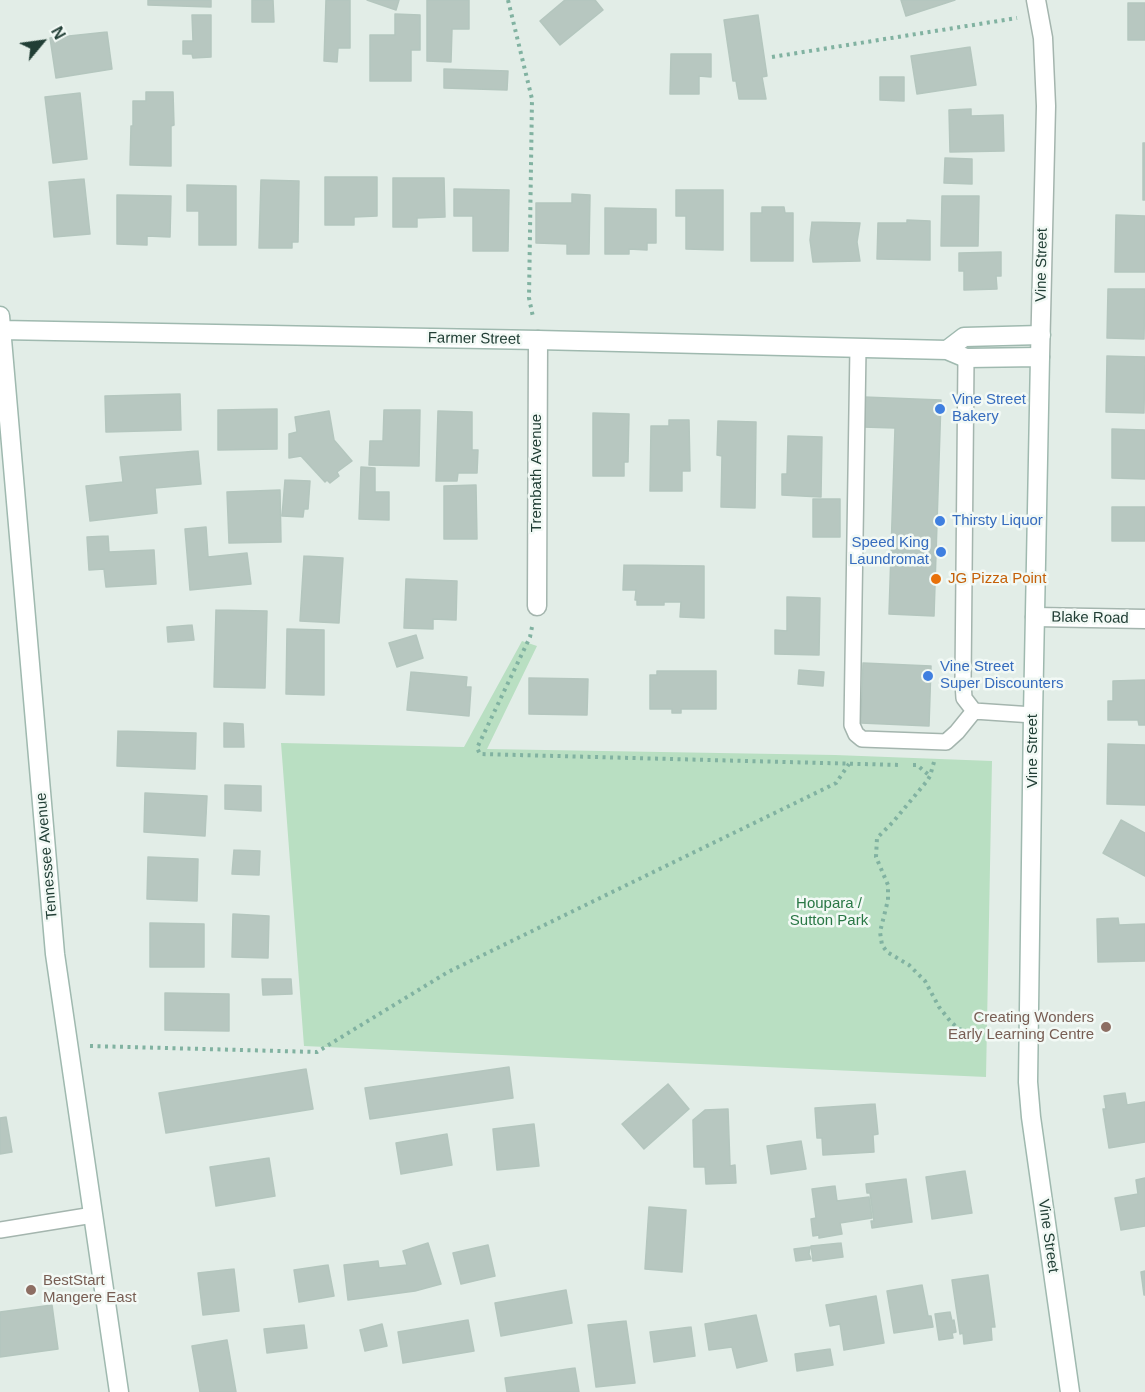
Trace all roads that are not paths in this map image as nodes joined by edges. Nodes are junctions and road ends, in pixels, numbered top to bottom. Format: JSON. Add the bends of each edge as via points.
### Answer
{"nodes":[{"id":1,"x":1037,"y":6,"type":"edge"},
{"id":2,"x":1,"y":323,"type":"edge"},
{"id":3,"x":1041,"y":335,"type":"junction"},
{"id":4,"x":538,"y":340,"type":"junction"},
{"id":5,"x":858,"y":348,"type":"junction"},
{"id":6,"x":947,"y":350,"type":"junction"},
{"id":7,"x":1040,"y":357,"type":"junction"},
{"id":8,"x":966,"y":358,"type":"junction"},
{"id":9,"x":537,"y":606,"type":"road end"},
{"id":10,"x":1035,"y":617,"type":"junction"},
{"id":11,"x":1145,"y":619,"type":"edge"},
{"id":12,"x":974,"y":711,"type":"junction"},
{"id":13,"x":1033,"y":716,"type":"junction"},
{"id":14,"x":93,"y":1215,"type":"junction"},
{"id":15,"x":0,"y":1230,"type":"edge"},
{"id":16,"x":119,"y":1392,"type":"edge"},
{"id":17,"x":1070,"y":1392,"type":"edge"}],
"edges":[{"from":1,"to":3,"type":"street","name":"Vine Street","via":[[1043,38],[1046,106]]},
{"from":2,"to":4,"type":"street","name":"Farmer Street"},
{"from":2,"to":14,"type":"street","name":"Tennessee Avenue","via":[[55,954]]},
{"from":3,"to":6,"type":"street","name":"Farmer Street","via":[[964,337]]},
{"from":3,"to":7,"type":"street","name":"Vine Street"},
{"from":4,"to":5,"type":"street","name":"Farmer Street"},
{"from":4,"to":9,"type":"street","name":"Trembath Avenue"},
{"from":5,"to":6,"type":"street","name":"Farmer Street"},
{"from":5,"to":12,"type":"lane","via":[[852,725],[861,739],[946,742]]},
{"from":6,"to":8,"type":"street","name":"Farmer Street"},
{"from":7,"to":8,"type":"street","name":"Farmer Street"},
{"from":7,"to":10,"type":"street","name":"Vine Street"},
{"from":8,"to":12,"type":"lane","via":[[963,682],[964,698]]},
{"from":10,"to":11,"type":"street","name":"Blake Road"},
{"from":10,"to":13,"type":"street","name":"Vine Street"},
{"from":12,"to":13,"type":"lane"},
{"from":13,"to":17,"type":"street","name":"Vine Street","via":[[1028,1082]]},
{"from":14,"to":15,"type":"lane"},
{"from":14,"to":16,"type":"street","name":"Tennessee Avenue"}]}
